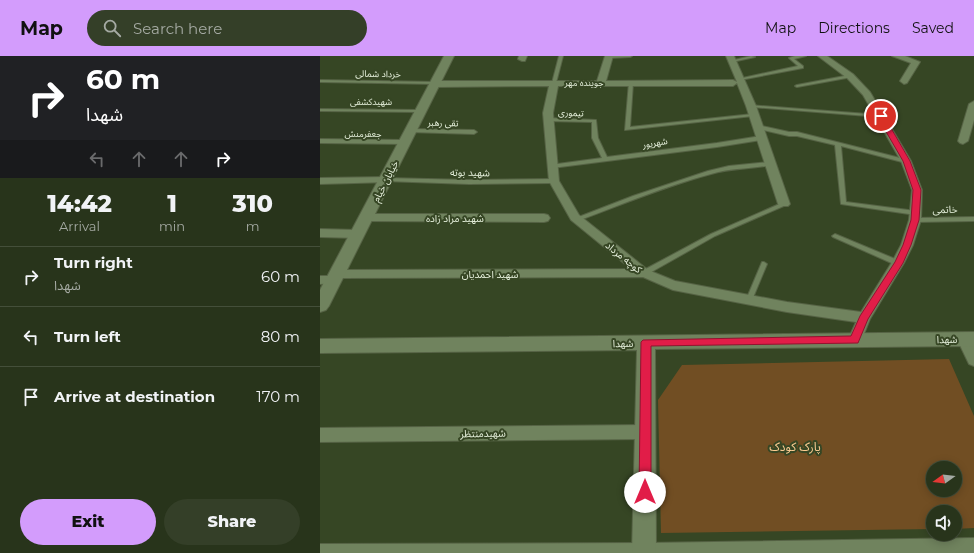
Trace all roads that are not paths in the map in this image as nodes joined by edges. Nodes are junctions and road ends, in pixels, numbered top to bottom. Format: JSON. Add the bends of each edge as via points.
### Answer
{"nodes":[{"id":1,"x":449,"y":56,"type":"edge"},
{"id":2,"x":561,"y":56,"type":"edge"},
{"id":3,"x":609,"y":56,"type":"edge"},
{"id":4,"x":630,"y":56,"type":"edge"},
{"id":5,"x":804,"y":56,"type":"edge"},
{"id":6,"x":822,"y":56,"type":"edge"},
{"id":7,"x":896,"y":56,"type":"edge"},
{"id":8,"x":753,"y":57,"type":"edge"},
{"id":9,"x":731,"y":59,"type":"edge"},
{"id":10,"x":850,"y":76,"type":"junction"},
{"id":11,"x":320,"y":81,"type":"edge"},
{"id":12,"x":736,"y":81,"type":"junction"},
{"id":13,"x":904,"y":81,"type":"dead end"},
{"id":14,"x":435,"y":83,"type":"junction"},
{"id":15,"x":554,"y":83,"type":"junction"},
{"id":16,"x":601,"y":83,"type":"junction"},
{"id":17,"x":631,"y":83,"type":"junction"},
{"id":18,"x":797,"y":86,"type":"dead end"},
{"id":19,"x":974,"y":104,"type":"edge"},
{"id":20,"x":320,"y":110,"type":"edge"},
{"id":21,"x":421,"y":111,"type":"junction"},
{"id":22,"x":752,"y":111,"type":"junction"},
{"id":23,"x":881,"y":116,"type":"junction"},
{"id":24,"x":548,"y":120,"type":"junction"},
{"id":25,"x":757,"y":127,"type":"junction"},
{"id":26,"x":474,"y":132,"type":"dead end"},
{"id":27,"x":408,"y":136,"type":"junction"},
{"id":28,"x":761,"y":138,"type":"junction"},
{"id":29,"x":320,"y":141,"type":"edge"},
{"id":30,"x":963,"y":141,"type":"dead end"},
{"id":31,"x":838,"y":145,"type":"junction"},
{"id":32,"x":605,"y":159,"type":"junction"},
{"id":33,"x":906,"y":161,"type":"junction"},
{"id":34,"x":770,"y":164,"type":"junction"},
{"id":35,"x":552,"y":166,"type":"junction"},
{"id":36,"x":386,"y":180,"type":"junction"},
{"id":37,"x":320,"y":181,"type":"edge"},
{"id":38,"x":554,"y":181,"type":"junction"},
{"id":39,"x":784,"y":204,"type":"joint"},
{"id":40,"x":916,"y":216,"type":"junction"},
{"id":41,"x":366,"y":218,"type":"junction"},
{"id":42,"x":544,"y":218,"type":"dead end"},
{"id":43,"x":578,"y":219,"type":"junction"},
{"id":44,"x":974,"y":219,"type":"edge"},
{"id":45,"x":320,"y":233,"type":"edge"},
{"id":46,"x":357,"y":234,"type":"junction"},
{"id":47,"x":835,"y":236,"type":"dead end"},
{"id":48,"x":898,"y":263,"type":"junction"},
{"id":49,"x":764,"y":264,"type":"dead end"},
{"id":50,"x":644,"y":273,"type":"junction"},
{"id":51,"x":330,"y":278,"type":"edge"},
{"id":52,"x":749,"y":300,"type":"junction"},
{"id":53,"x":320,"y":306,"type":"edge"},
{"id":54,"x":864,"y":318,"type":"junction"},
{"id":55,"x":969,"y":339,"type":"edge"},
{"id":56,"x":855,"y":340,"type":"junction"},
{"id":57,"x":646,"y":342,"type":"junction"},
{"id":58,"x":320,"y":346,"type":"edge"},
{"id":59,"x":974,"y":360,"type":"edge"},
{"id":60,"x":645,"y":432,"type":"junction"},
{"id":61,"x":320,"y":435,"type":"edge"},
{"id":62,"x":974,"y":547,"type":"edge"},
{"id":63,"x":850,"y":551,"type":"edge"},
{"id":64,"x":644,"y":552,"type":"edge"},
{"id":65,"x":320,"y":553,"type":"edge"}],
"edges":[{"from":1,"to":14,"type":"street","name":"خیابان خیام"},
{"from":2,"to":15,"type":"lane"},
{"from":3,"to":4,"type":"lane"},
{"from":3,"to":16,"type":"street"},
{"from":5,"to":12,"type":"lane","via":[[791,58],[801,67]]},
{"from":6,"to":10,"type":"street"},
{"from":7,"to":13,"type":"street","via":[[916,62]]},
{"from":8,"to":9,"type":"lane"},
{"from":9,"to":12,"type":"street"},
{"from":10,"to":18,"type":"lane"},
{"from":10,"to":23,"type":"street","via":[[867,94]]},
{"from":11,"to":14,"type":"lane","name":"خرداد شمالی"},
{"from":12,"to":17,"type":"street","name":"جوینده مهر"},
{"from":12,"to":22,"type":"street"},
{"from":14,"to":15,"type":"street","name":"جوینده مهر"},
{"from":14,"to":21,"type":"street","name":"خیابان خیام"},
{"from":15,"to":16,"type":"street","name":"جوینده مهر"},
{"from":15,"to":24,"type":"street","name":"کوچه مرداد"},
{"from":16,"to":17,"type":"street","name":"جوینده مهر"},
{"from":17,"to":22,"type":"lane","via":[[627,129]]},
{"from":19,"to":30,"type":"street"},
{"from":20,"to":21,"type":"lane","name":"شهیدکشفی"},
{"from":21,"to":27,"type":"street","name":"خیابان خیام"},
{"from":22,"to":23,"type":"lane"},
{"from":22,"to":25,"type":"street"},
{"from":23,"to":33,"type":"street"},
{"from":24,"to":32,"type":"lane","name":"تیموری","via":[[594,121],[595,138]]},
{"from":24,"to":35,"type":"street","name":"کوچه مرداد"},
{"from":25,"to":28,"type":"street"},
{"from":25,"to":31,"type":"lane"},
{"from":26,"to":27,"type":"lane","name":"تقی رهبر"},
{"from":27,"to":29,"type":"lane","name":"جعفرمنش"},
{"from":27,"to":36,"type":"street","name":"خیابان خیام"},
{"from":28,"to":32,"type":"lane","name":"شهریور"},
{"from":28,"to":34,"type":"street"},
{"from":31,"to":33,"type":"lane"},
{"from":31,"to":40,"type":"lane","name":"خاتمی","via":[[843,203]]},
{"from":32,"to":35,"type":"lane","name":"شهریور"},
{"from":33,"to":40,"type":"street","via":[[917,190]]},
{"from":34,"to":39,"type":"street"},
{"from":34,"to":43,"type":"lane","via":[[710,172]]},
{"from":35,"to":38,"type":"street","name":"کوچه مرداد"},
{"from":36,"to":37,"type":"street"},
{"from":36,"to":38,"type":"lane","name":"شهید بوته"},
{"from":36,"to":41,"type":"street","name":"خیابان خیام"},
{"from":38,"to":43,"type":"street","name":"کوچه مرداد"},
{"from":39,"to":50,"type":"lane","via":[[713,235]]},
{"from":40,"to":44,"type":"lane","name":"خاتمی"},
{"from":40,"to":48,"type":"street"},
{"from":41,"to":42,"type":"street","name":"شهید مراد زاده"},
{"from":41,"to":46,"type":"street","name":"خیابان خیام"},
{"from":43,"to":50,"type":"street","name":"کوچه مرداد"},
{"from":45,"to":46,"type":"street"},
{"from":46,"to":51,"type":"street","name":"خیابان خیام"},
{"from":47,"to":48,"type":"lane"},
{"from":48,"to":54,"type":"street"},
{"from":49,"to":52,"type":"lane"},
{"from":50,"to":51,"type":"street","name":"شهید احمدیان"},
{"from":50,"to":52,"type":"street","name":"کوچه مرداد","via":[[673,285]]},
{"from":51,"to":53,"type":"street","name":"خیابان خیام"},
{"from":52,"to":54,"type":"street","name":"کوچه مرداد","via":[[787,308]]},
{"from":54,"to":56,"type":"street"},
{"from":55,"to":56,"type":"street","name":"شهدا"},
{"from":55,"to":59,"type":"street"},
{"from":56,"to":57,"type":"street","name":"شهدا"},
{"from":57,"to":58,"type":"street","name":"شهدا"},
{"from":57,"to":60,"type":"street"},
{"from":60,"to":61,"type":"street","name":"شهیدمنتظر"},
{"from":60,"to":64,"type":"street"},
{"from":62,"to":63,"type":"street"},
{"from":63,"to":64,"type":"street"},
{"from":64,"to":65,"type":"street"}]}
